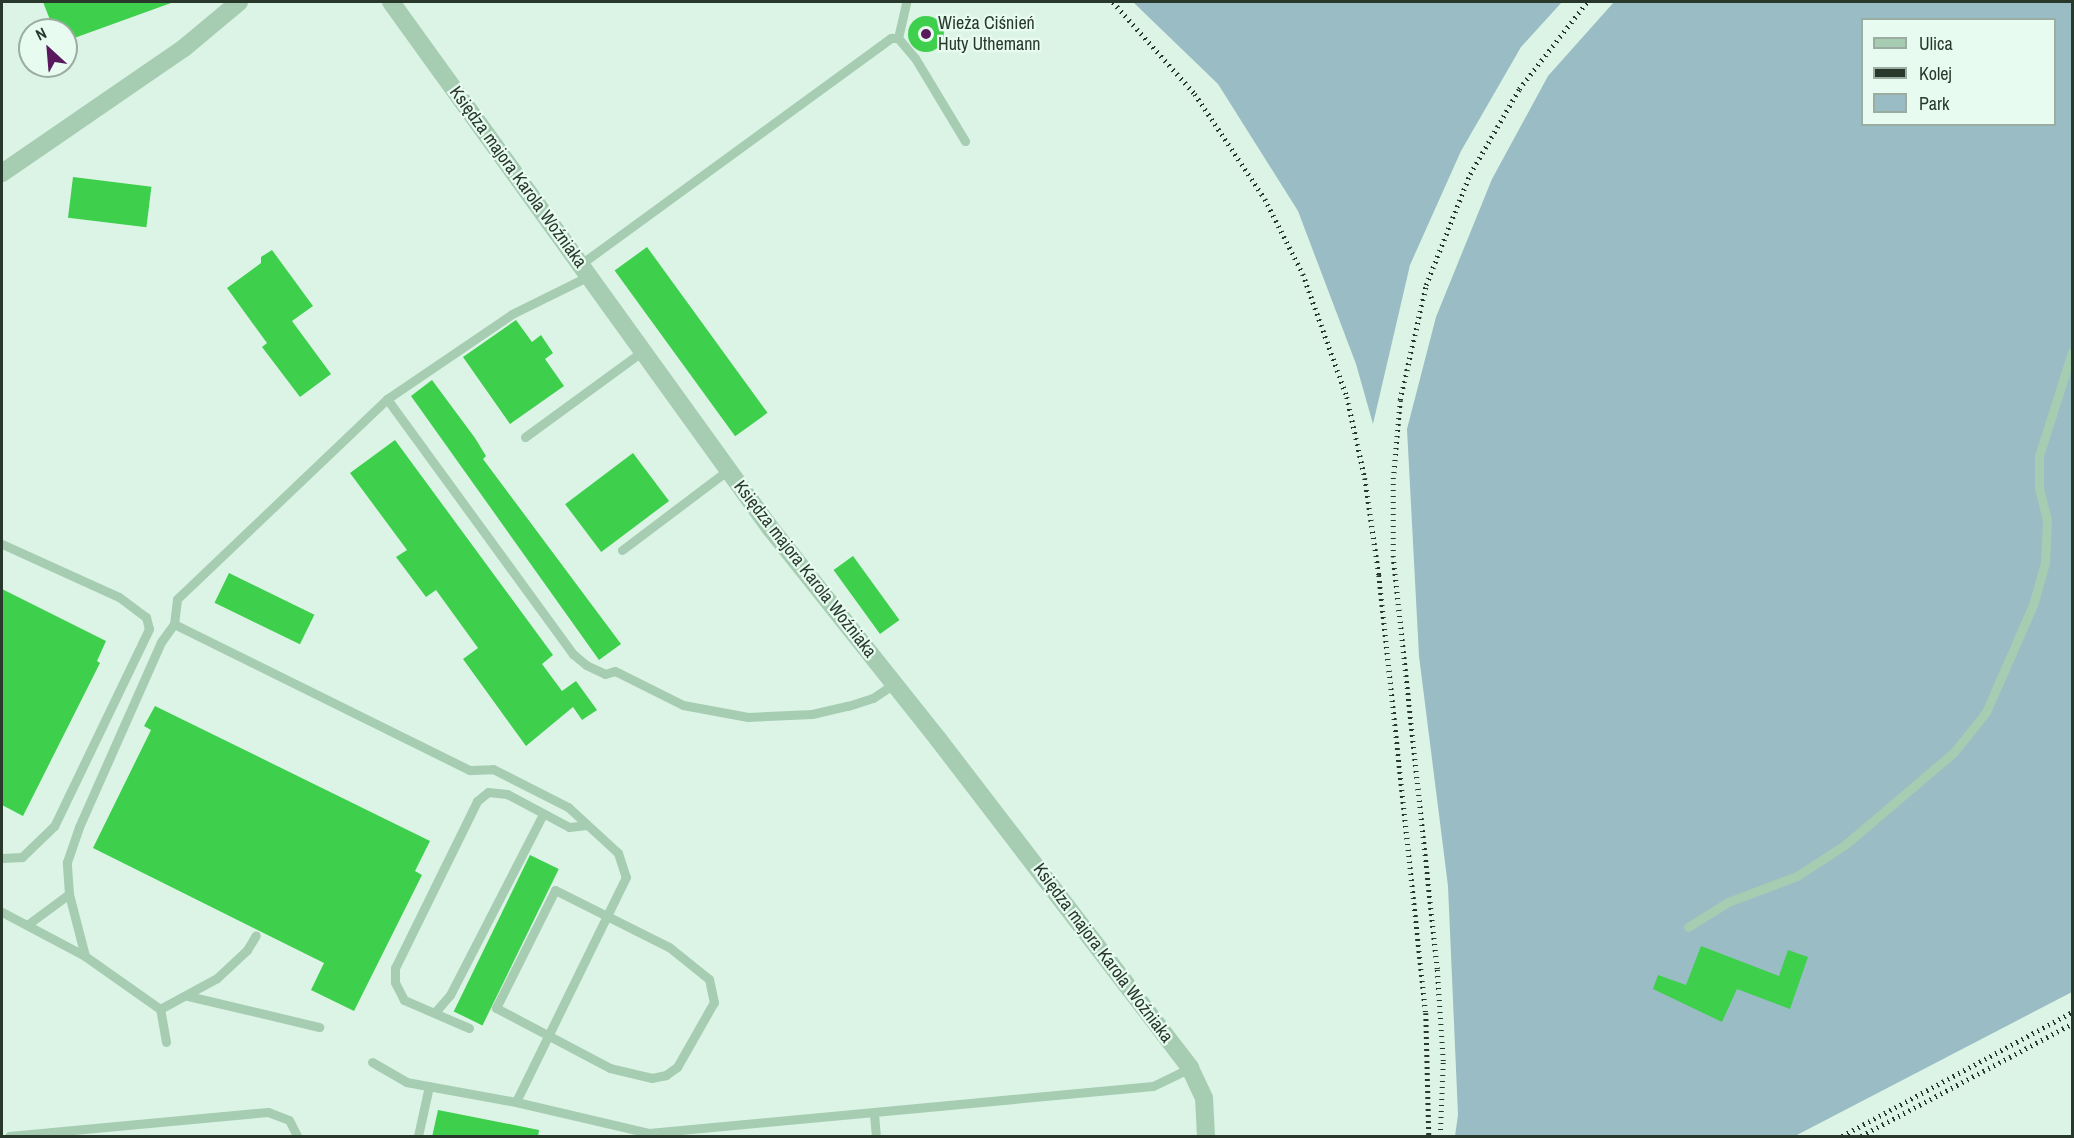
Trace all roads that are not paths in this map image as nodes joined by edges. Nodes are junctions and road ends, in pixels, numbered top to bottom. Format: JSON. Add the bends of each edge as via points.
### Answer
{"nodes":[{"id":1,"x":239,"y":2,"type":"edge"},
{"id":2,"x":391,"y":2,"type":"edge"},
{"id":3,"x":906,"y":2,"type":"edge"},
{"id":4,"x":898,"y":38,"type":"junction"},
{"id":5,"x":965,"y":141,"type":"dead end"},
{"id":6,"x":2,"y":172,"type":"edge"},
{"id":7,"x":585,"y":270,"type":"junction"},
{"id":8,"x":643,"y":351,"type":"junction"},
{"id":9,"x":2073,"y":352,"type":"edge"},
{"id":10,"x":387,"y":399,"type":"junction"},
{"id":11,"x":525,"y":437,"type":"dead end"},
{"id":12,"x":728,"y":470,"type":"junction"},
{"id":13,"x":2,"y":544,"type":"edge"},
{"id":14,"x":622,"y":550,"type":"dead end"},
{"id":15,"x":174,"y":624,"type":"junction"},
{"id":16,"x":894,"y":684,"type":"junction"},
{"id":17,"x":543,"y":814,"type":"junction"},
{"id":18,"x":587,"y":825,"type":"junction"},
{"id":19,"x":2,"y":858,"type":"edge"},
{"id":20,"x":69,"y":894,"type":"junction"},
{"id":21,"x":2,"y":912,"type":"edge"},
{"id":22,"x":608,"y":916,"type":"junction"},
{"id":23,"x":27,"y":925,"type":"junction"},
{"id":24,"x":1688,"y":927,"type":"dead end"},
{"id":25,"x":256,"y":935,"type":"dead end"},
{"id":26,"x":85,"y":956,"type":"junction"},
{"id":27,"x":188,"y":996,"type":"junction"},
{"id":28,"x":160,"y":1009,"type":"junction"},
{"id":29,"x":436,"y":1011,"type":"junction"},
{"id":30,"x":319,"y":1027,"type":"dead end"},
{"id":31,"x":469,"y":1028,"type":"dead end"},
{"id":32,"x":546,"y":1035,"type":"junction"},
{"id":33,"x":166,"y":1042,"type":"dead end"},
{"id":34,"x":372,"y":1062,"type":"dead end"},
{"id":35,"x":1190,"y":1068,"type":"junction"},
{"id":36,"x":429,"y":1086,"type":"junction"},
{"id":37,"x":516,"y":1102,"type":"junction"},
{"id":38,"x":874,"y":1114,"type":"junction"},
{"id":39,"x":9,"y":1137,"type":"edge"},
{"id":40,"x":297,"y":1137,"type":"edge"},
{"id":41,"x":418,"y":1137,"type":"edge"},
{"id":42,"x":876,"y":1137,"type":"edge"},
{"id":43,"x":1206,"y":1137,"type":"edge"}],
"edges":[{"from":1,"to":6,"type":"street","via":[[184,48]]},
{"from":2,"to":7,"type":"street","name":"Księdza majora Karola Woźniaka"},
{"from":3,"to":4,"type":"lane"},
{"from":4,"to":5,"type":"lane","via":[[915,58]]},
{"from":4,"to":7,"type":"lane","via":[[891,38]]},
{"from":7,"to":8,"type":"street","name":"Księdza majora Karola Woźniaka"},
{"from":7,"to":10,"type":"lane"},
{"from":8,"to":11,"type":"lane"},
{"from":8,"to":12,"type":"street","name":"Księdza majora Karola Woźniaka"},
{"from":9,"to":24,"type":"lane","via":[[2039,456],[2039,487],[2047,520],[2045,563],[2033,605],[1986,712],[1954,752],[1846,844],[1797,876],[1728,902]]},
{"from":10,"to":15,"type":"lane","via":[[177,599]]},
{"from":10,"to":16,"type":"lane","via":[[573,654],[586,665],[605,674],[615,671],[683,705],[748,717],[812,714],[848,706],[873,698]]},
{"from":12,"to":14,"type":"lane"},
{"from":12,"to":16,"type":"street","name":"Księdza majora Karola Woźniaka"},
{"from":13,"to":19,"type":"lane","via":[[119,597],[146,617],[149,629],[54,826],[22,856]]},
{"from":15,"to":18,"type":"lane","via":[[470,770],[493,769],[568,807]]},
{"from":15,"to":20,"type":"lane","via":[[161,642],[79,827],[67,862]]},
{"from":16,"to":35,"type":"street","name":"Księdza majora Karola Woźniaka"},
{"from":17,"to":18,"type":"lane","via":[[569,827]]},
{"from":17,"to":29,"type":"lane","via":[[450,995]]},
{"from":17,"to":29,"type":"lane","via":[[507,794],[488,792],[477,801],[395,968],[395,982],[404,1000]]},
{"from":18,"to":22,"type":"lane","via":[[618,854],[626,877]]},
{"from":20,"to":23,"type":"lane"},
{"from":20,"to":26,"type":"lane"},
{"from":21,"to":23,"type":"lane"},
{"from":22,"to":32,"type":"lane"},
{"from":22,"to":32,"type":"lane","via":[[555,890],[496,1008]]},
{"from":22,"to":32,"type":"lane","via":[[669,947],[709,980],[714,1002],[677,1067],[652,1078],[610,1068]]},
{"from":23,"to":26,"type":"lane"},
{"from":25,"to":27,"type":"lane","via":[[247,950],[218,978]]},
{"from":26,"to":28,"type":"lane"},
{"from":27,"to":28,"type":"lane"},
{"from":27,"to":30,"type":"lane"},
{"from":28,"to":33,"type":"lane"},
{"from":29,"to":31,"type":"lane"},
{"from":32,"to":37,"type":"lane"},
{"from":34,"to":36,"type":"lane","via":[[406,1082]]},
{"from":35,"to":38,"type":"lane","via":[[1153,1086]]},
{"from":35,"to":43,"type":"street","name":"Księdza majora Karola Woźniaka","via":[[1204,1098]]},
{"from":36,"to":37,"type":"lane"},
{"from":36,"to":41,"type":"lane"},
{"from":37,"to":38,"type":"lane","via":[[649,1133]]},
{"from":38,"to":42,"type":"lane"},
{"from":39,"to":40,"type":"lane","via":[[268,1112],[289,1120]]}]}
